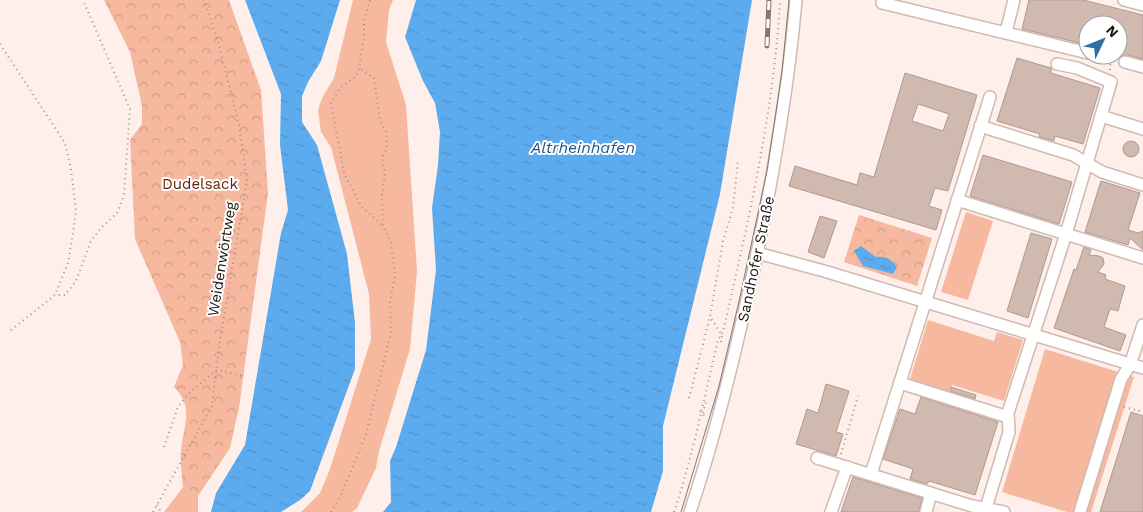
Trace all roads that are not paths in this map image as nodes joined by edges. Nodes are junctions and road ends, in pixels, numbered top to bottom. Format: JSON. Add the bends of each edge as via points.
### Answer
{"nodes":[{"id":1,"x":796,"y":0,"type":"edge"},
{"id":2,"x":883,"y":0,"type":"edge"},
{"id":3,"x":1014,"y":0,"type":"edge"},
{"id":4,"x":1124,"y":0,"type":"edge"},
{"id":5,"x":1143,"y":5,"type":"edge"},
{"id":6,"x":1006,"y":32,"type":"junction"},
{"id":7,"x":1078,"y":50,"type":"edge"},
{"id":8,"x":1128,"y":62,"type":"edge"},
{"id":9,"x":1057,"y":64,"type":"dead end"},
{"id":10,"x":1143,"y":67,"type":"edge"},
{"id":11,"x":990,"y":97,"type":"dead end"},
{"id":12,"x":1101,"y":116,"type":"junction"},
{"id":13,"x":980,"y":126,"type":"junction"},
{"id":14,"x":1143,"y":129,"type":"edge"},
{"id":15,"x":1087,"y":163,"type":"junction"},
{"id":16,"x":1143,"y":184,"type":"edge"},
{"id":17,"x":957,"y":200,"type":"junction"},
{"id":18,"x":1066,"y":234,"type":"junction"},
{"id":19,"x":757,"y":253,"type":"junction"},
{"id":20,"x":1143,"y":258,"type":"edge"},
{"id":21,"x":925,"y":301,"type":"junction"},
{"id":22,"x":1143,"y":325,"type":"edge"},
{"id":23,"x":1034,"y":334,"type":"junction"},
{"id":24,"x":1130,"y":364,"type":"junction"},
{"id":25,"x":1143,"y":368,"type":"edge"},
{"id":26,"x":900,"y":383,"type":"junction"},
{"id":27,"x":1008,"y":417,"type":"junction"},
{"id":28,"x":817,"y":458,"type":"dead end"},
{"id":29,"x":842,"y":466,"type":"junction"},
{"id":30,"x":871,"y":474,"type":"junction"},
{"id":31,"x":932,"y":494,"type":"junction"},
{"id":32,"x":986,"y":508,"type":"junction"},
{"id":33,"x":690,"y":512,"type":"edge"},
{"id":34,"x":832,"y":512,"type":"edge"},
{"id":35,"x":926,"y":512,"type":"edge"},
{"id":36,"x":1004,"y":512,"type":"edge"},
{"id":37,"x":1080,"y":512,"type":"edge"}],
"edges":[{"from":1,"to":19,"type":"street","name":"Sandhofer Straße","via":[[782,124]]},
{"from":2,"to":6,"type":"street","via":[[882,3]]},
{"from":3,"to":6,"type":"street"},
{"from":4,"to":5,"type":"street"},
{"from":6,"to":7,"type":"street"},
{"from":8,"to":10,"type":"street"},
{"from":9,"to":12,"type":"street","via":[[1077,68],[1111,82]]},
{"from":11,"to":13,"type":"street"},
{"from":12,"to":14,"type":"street"},
{"from":12,"to":15,"type":"street"},
{"from":13,"to":15,"type":"street","via":[[1073,155]]},
{"from":13,"to":17,"type":"street"},
{"from":15,"to":16,"type":"street","via":[[1102,172]]},
{"from":15,"to":18,"type":"street"},
{"from":17,"to":18,"type":"street"},
{"from":17,"to":21,"type":"street"},
{"from":18,"to":20,"type":"street"},
{"from":18,"to":23,"type":"street"},
{"from":19,"to":21,"type":"street"},
{"from":19,"to":33,"type":"street","name":"Sandhofer Straße","via":[[719,419]]},
{"from":21,"to":23,"type":"street"},
{"from":21,"to":26,"type":"street"},
{"from":22,"to":24,"type":"street"},
{"from":23,"to":24,"type":"street"},
{"from":23,"to":27,"type":"street"},
{"from":24,"to":25,"type":"street"},
{"from":24,"to":37,"type":"street","via":[[1121,379]]},
{"from":26,"to":27,"type":"street"},
{"from":26,"to":30,"type":"street"},
{"from":27,"to":32,"type":"street","via":[[1009,432]]},
{"from":28,"to":29,"type":"street"},
{"from":29,"to":30,"type":"street"},
{"from":29,"to":34,"type":"street"},
{"from":30,"to":31,"type":"street"},
{"from":31,"to":32,"type":"street"},
{"from":31,"to":35,"type":"street"},
{"from":32,"to":36,"type":"street"}]}
